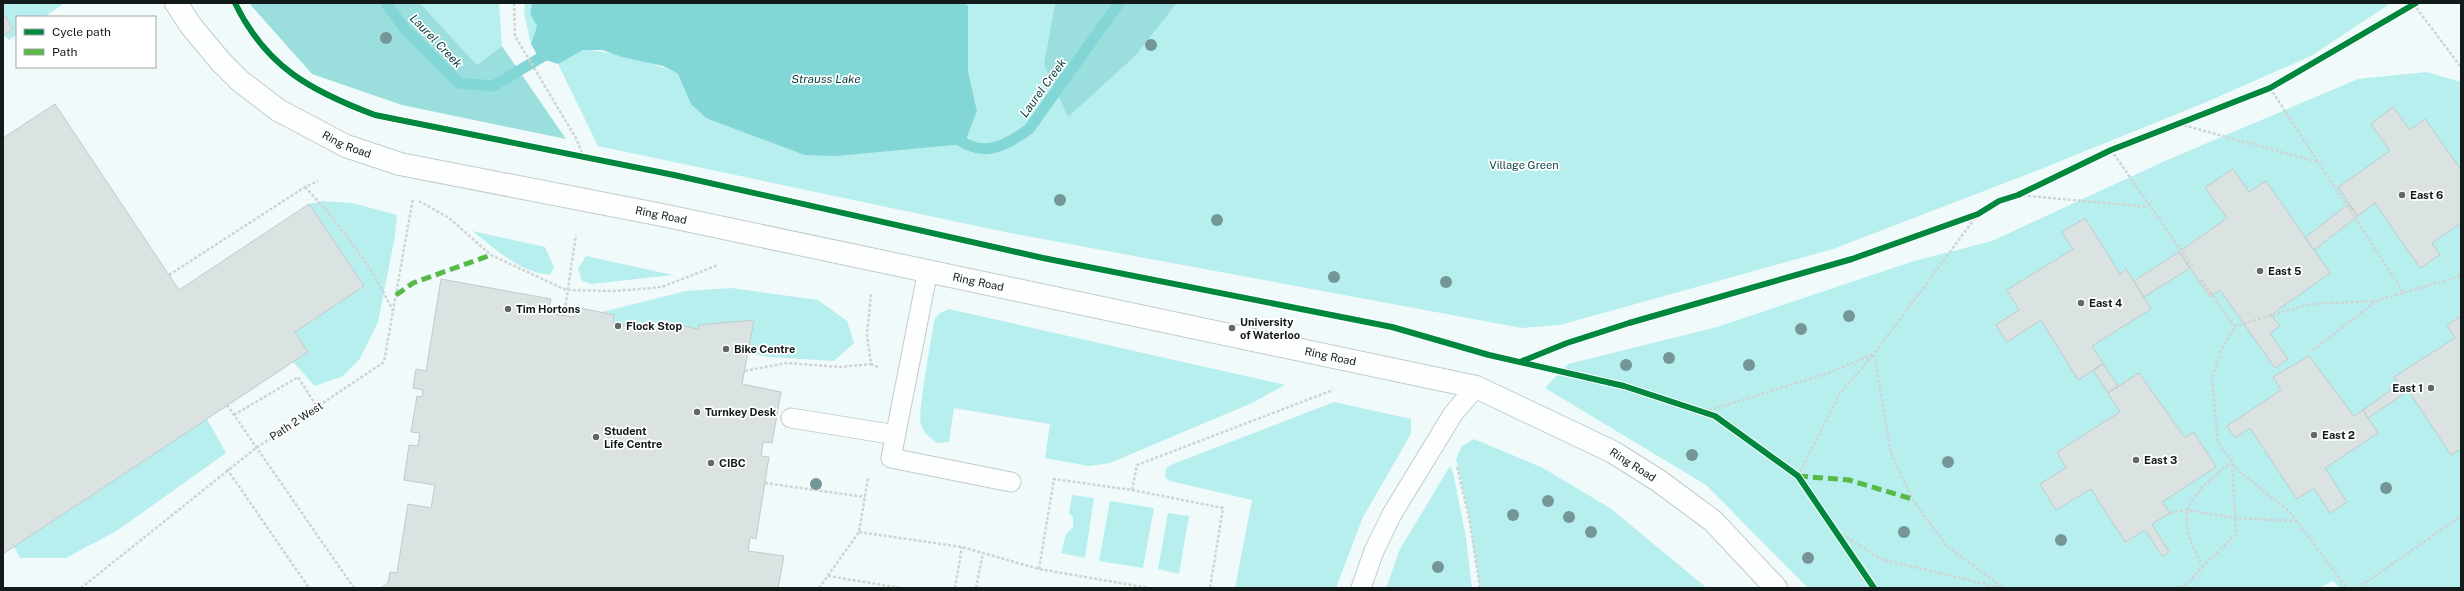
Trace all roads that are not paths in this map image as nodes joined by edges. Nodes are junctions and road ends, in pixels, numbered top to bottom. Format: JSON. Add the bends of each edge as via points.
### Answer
{"nodes":[{"id":1,"x":176,"y":3,"type":"edge"},
{"id":2,"x":928,"y":270,"type":"junction"},
{"id":3,"x":1476,"y":387,"type":"junction"},
{"id":4,"x":791,"y":418,"type":"dead end"},
{"id":5,"x":896,"y":435,"type":"junction"},
{"id":6,"x":1011,"y":482,"type":"dead end"},
{"id":7,"x":1361,"y":588,"type":"edge"},
{"id":8,"x":1776,"y":588,"type":"edge"}],
"edges":[{"from":1,"to":2,"type":"street","name":"Ring Road","via":[[191,26],[240,81],[278,110],[346,146],[427,171],[670,216]]},
{"from":2,"to":3,"type":"street","name":"Ring Road"},
{"from":2,"to":5,"type":"lane"},
{"from":3,"to":7,"type":"lane","via":[[1452,414],[1392,514],[1374,551]]},
{"from":3,"to":8,"type":"street","name":"Ring Road","via":[[1613,452],[1659,481],[1713,521]]},
{"from":4,"to":5,"type":"lane"},
{"from":5,"to":6,"type":"lane","via":[[891,458]]}]}
